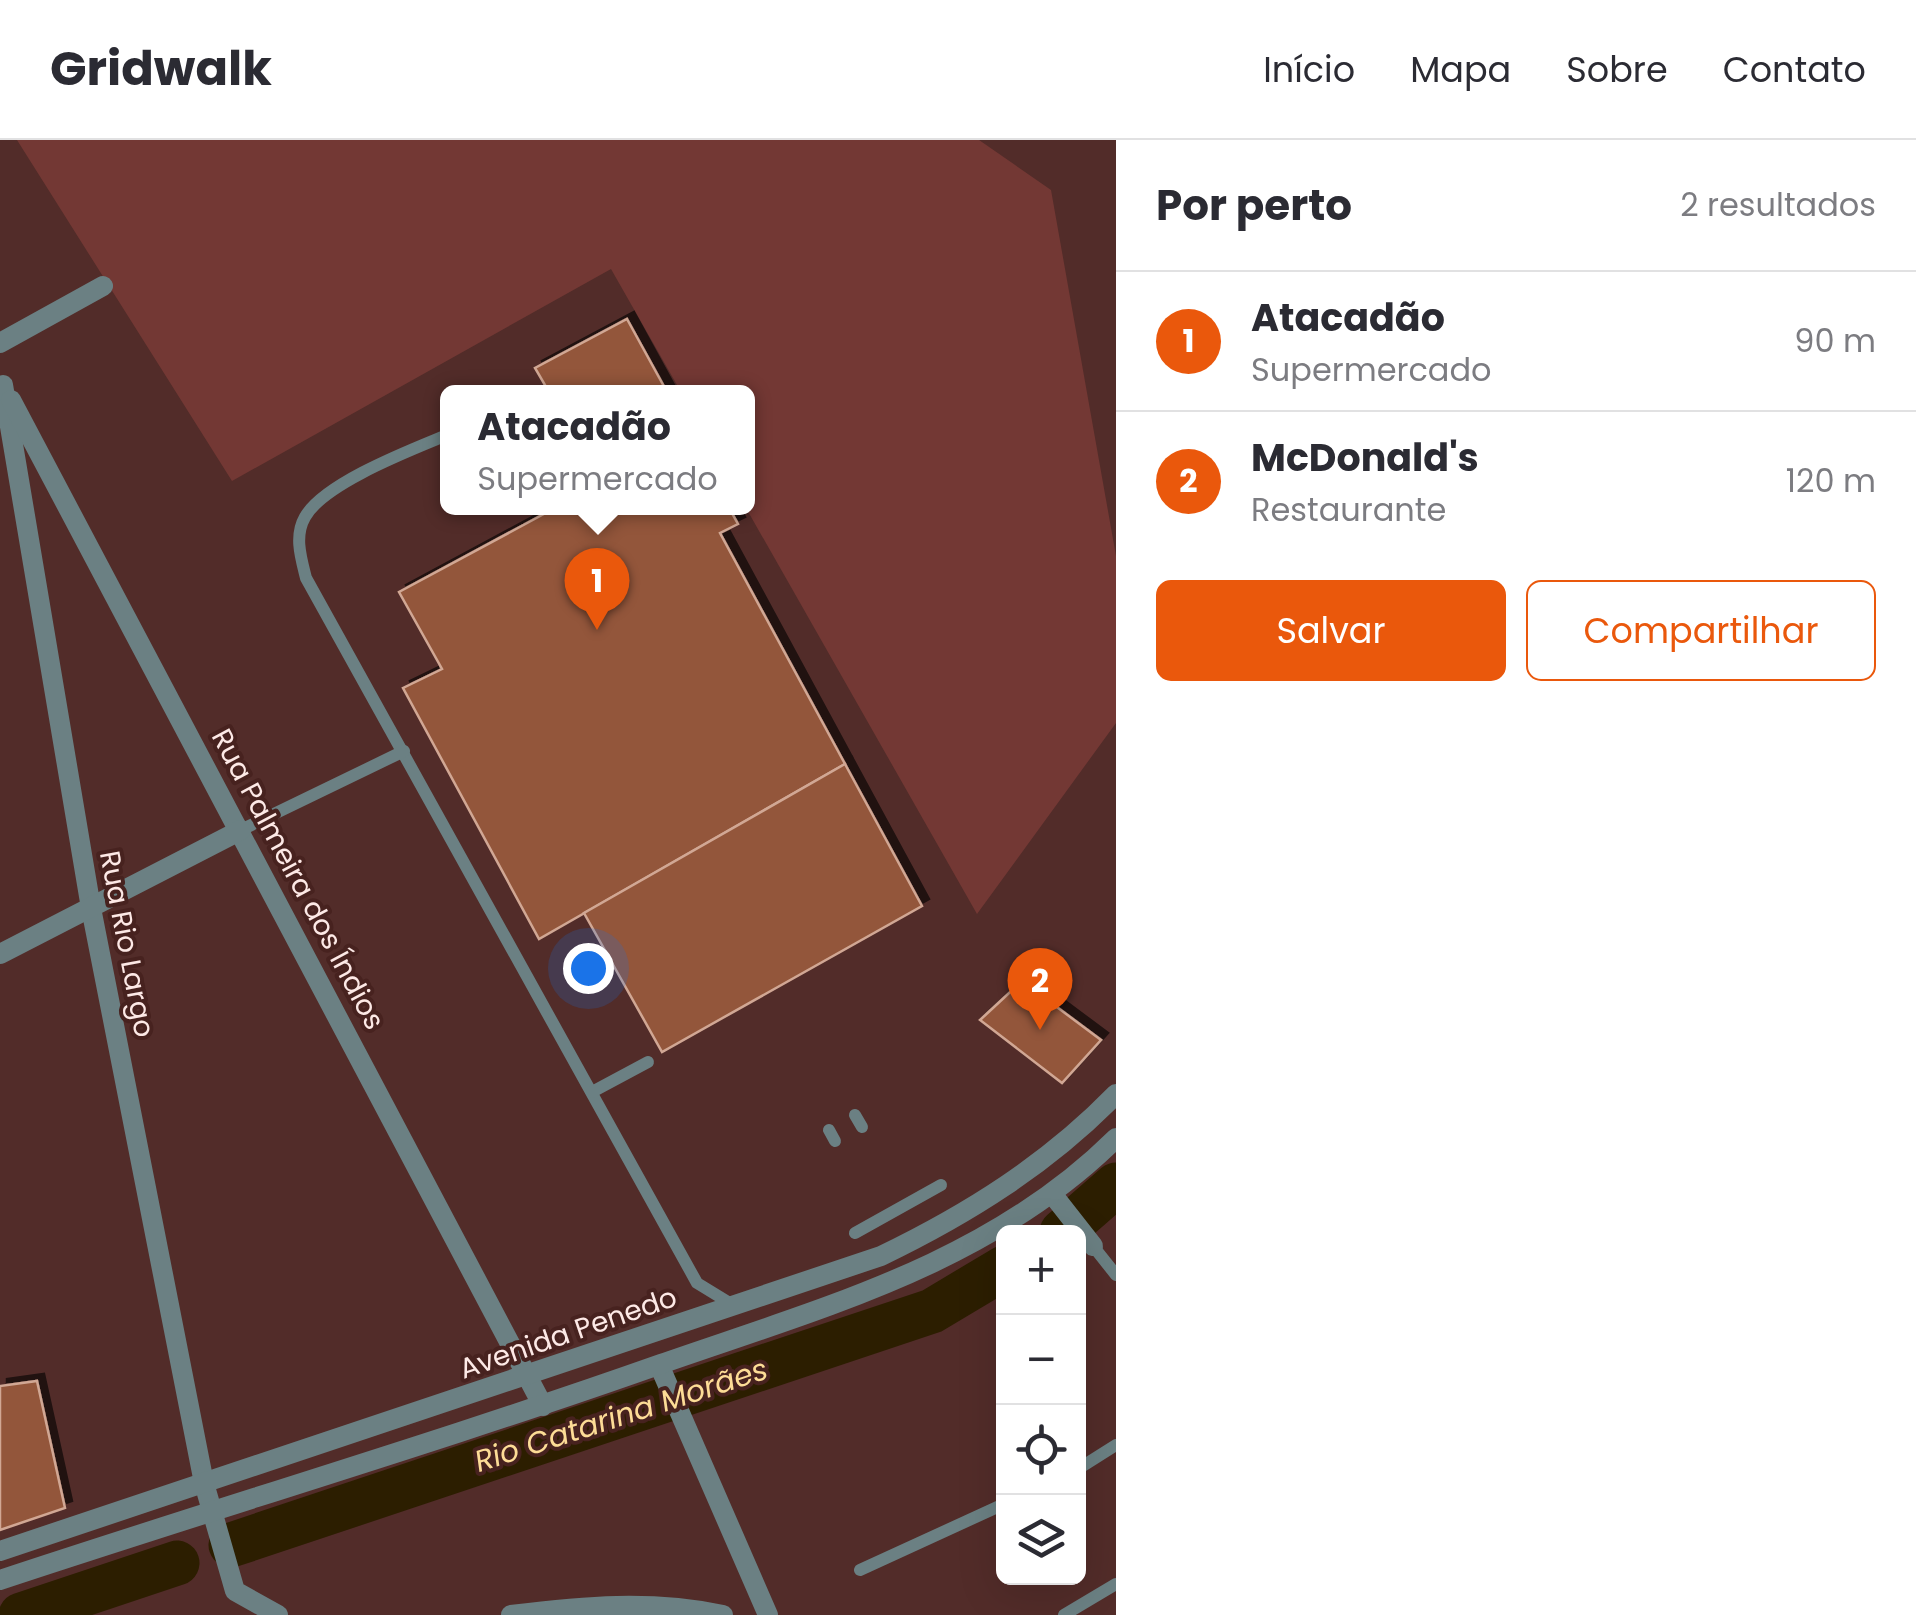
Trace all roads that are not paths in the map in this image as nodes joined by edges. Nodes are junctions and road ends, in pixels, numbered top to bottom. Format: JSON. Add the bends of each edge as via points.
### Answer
{"nodes":[{"id":1,"x":103,"y":286,"type":"dead end"},
{"id":2,"x":0,"y":343,"type":"edge"},
{"id":3,"x":1,"y":383,"type":"edge"},
{"id":4,"x":440,"y":438,"type":"edge"},
{"id":5,"x":404,"y":751,"type":"junction"},
{"id":6,"x":241,"y":830,"type":"junction"},
{"id":7,"x":91,"y":908,"type":"junction"},
{"id":8,"x":0,"y":954,"type":"edge"},
{"id":9,"x":648,"y":1062,"type":"dead end"},
{"id":10,"x":592,"y":1092,"type":"junction"},
{"id":11,"x":1116,"y":1094,"type":"edge"},
{"id":12,"x":1107,"y":1113,"type":"edge"},
{"id":13,"x":1116,"y":1138,"type":"edge"},
{"id":14,"x":941,"y":1185,"type":"dead end"},
{"id":15,"x":1053,"y":1195,"type":"junction"},
{"id":16,"x":855,"y":1233,"type":"dead end"},
{"id":17,"x":1093,"y":1246,"type":"joint"},
{"id":18,"x":1116,"y":1275,"type":"edge"},
{"id":19,"x":734,"y":1306,"type":"junction"},
{"id":20,"x":660,"y":1367,"type":"dead end"},
{"id":21,"x":528,"y":1377,"type":"junction"},
{"id":22,"x":543,"y":1406,"type":"junction"},
{"id":23,"x":1116,"y":1446,"type":"edge"},
{"id":24,"x":1086,"y":1464,"type":"edge"},
{"id":25,"x":204,"y":1483,"type":"junction"},
{"id":26,"x":996,"y":1508,"type":"edge"},
{"id":27,"x":211,"y":1510,"type":"junction"},
{"id":28,"x":0,"y":1551,"type":"edge"},
{"id":29,"x":860,"y":1570,"type":"dead end"},
{"id":30,"x":0,"y":1580,"type":"edge"},
{"id":31,"x":1116,"y":1584,"type":"edge"},
{"id":32,"x":278,"y":1615,"type":"edge"},
{"id":33,"x":511,"y":1615,"type":"edge"},
{"id":34,"x":723,"y":1615,"type":"edge"},
{"id":35,"x":768,"y":1615,"type":"edge"},
{"id":36,"x":1064,"y":1615,"type":"edge"}],
"edges":[{"from":1,"to":2,"type":"street"},
{"from":3,"to":6,"type":"street","name":"Rua Palmeira dos Índios"},
{"from":3,"to":7,"type":"street","name":"Rua Rio Largo"},
{"from":4,"to":5,"type":"lane","via":[[323,496],[304,518],[298,544],[306,578]]},
{"from":5,"to":6,"type":"lane"},
{"from":5,"to":10,"type":"lane"},
{"from":6,"to":7,"type":"street"},
{"from":6,"to":21,"type":"street","name":"Rua Palmeira dos Índios"},
{"from":7,"to":8,"type":"street"},
{"from":7,"to":25,"type":"street","name":"Rua Rio Largo"},
{"from":9,"to":10,"type":"lane"},
{"from":10,"to":19,"type":"lane","via":[[696,1283]]},
{"from":11,"to":12,"type":"street","name":"Avenida Penedo"},
{"from":12,"to":19,"type":"street","name":"Avenida Penedo","via":[[959,1218],[881,1256]]},
{"from":13,"to":15,"type":"street"},
{"from":14,"to":16,"type":"lane"},
{"from":15,"to":17,"type":"street"},
{"from":15,"to":22,"type":"street","via":[[971,1248],[890,1286]]},
{"from":17,"to":18,"type":"lane"},
{"from":19,"to":21,"type":"street","name":"Avenida Penedo"},
{"from":20,"to":35,"type":"street"},
{"from":21,"to":22,"type":"street","name":"Rua Palmeira dos Índios"},
{"from":21,"to":25,"type":"street","name":"Avenida Penedo"},
{"from":22,"to":27,"type":"street"},
{"from":23,"to":24,"type":"lane"},
{"from":25,"to":27,"type":"street","name":"Rua Rio Largo"},
{"from":25,"to":28,"type":"street","name":"Avenida Penedo"},
{"from":26,"to":29,"type":"lane"},
{"from":27,"to":30,"type":"street"},
{"from":27,"to":32,"type":"street","name":"Rua Rio Largo","via":[[236,1591]]},
{"from":31,"to":36,"type":"lane"},
{"from":33,"to":34,"type":"street","via":[[592,1604],[679,1606]]}]}
